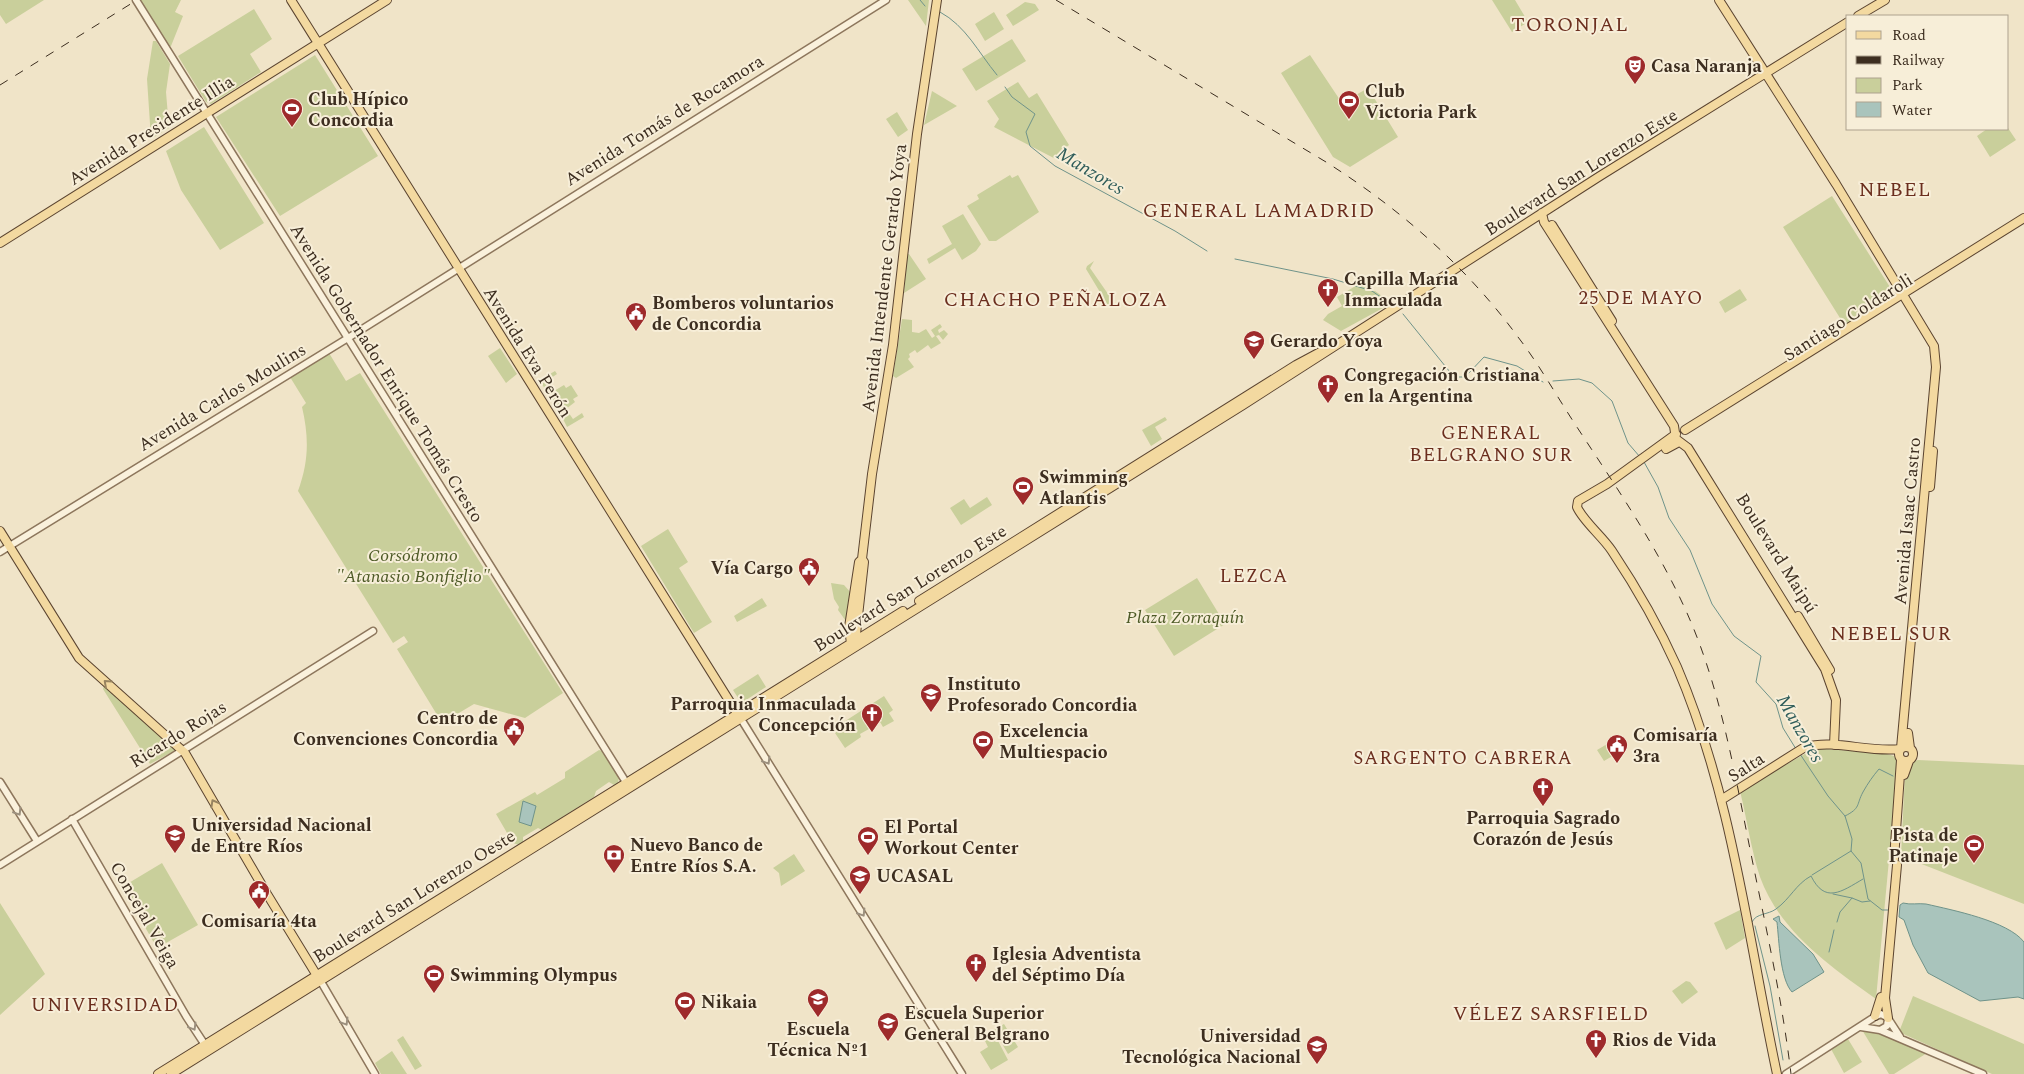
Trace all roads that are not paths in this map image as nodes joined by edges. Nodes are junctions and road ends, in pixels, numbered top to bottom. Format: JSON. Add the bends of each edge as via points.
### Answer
{"nodes":[{"id":1,"x":136,"y":0,"type":"edge"},
{"id":2,"x":291,"y":0,"type":"edge"},
{"id":3,"x":387,"y":0,"type":"edge"},
{"id":4,"x":886,"y":0,"type":"edge"},
{"id":5,"x":937,"y":0,"type":"edge"},
{"id":6,"x":1719,"y":0,"type":"edge"},
{"id":7,"x":1724,"y":0,"type":"edge"},
{"id":8,"x":1885,"y":0,"type":"edge"},
{"id":9,"x":1860,"y":15,"type":"edge"},
{"id":10,"x":1846,"y":23,"type":"edge"},
{"id":11,"x":318,"y":43,"type":"junction"},
{"id":12,"x":1767,"y":72,"type":"junction"},
{"id":13,"x":207,"y":113,"type":"junction"},
{"id":14,"x":1542,"y":213,"type":"junction"},
{"id":15,"x":2022,"y":221,"type":"edge"},
{"id":16,"x":0,"y":243,"type":"edge"},
{"id":17,"x":459,"y":268,"type":"junction"},
{"id":18,"x":1907,"y":295,"type":"junction"},
{"id":19,"x":348,"y":338,"type":"junction"},
{"id":20,"x":1939,"y":356,"type":"junction"},
{"id":21,"x":1682,"y":436,"type":"junction"},
{"id":22,"x":0,"y":530,"type":"edge"},
{"id":23,"x":10,"y":546,"type":"junction"},
{"id":24,"x":0,"y":552,"type":"edge"},
{"id":25,"x":374,"y":631,"type":"dead end"},
{"id":26,"x":853,"y":644,"type":"junction"},
{"id":27,"x":739,"y":716,"type":"junction"},
{"id":28,"x":1836,"y":745,"type":"junction"},
{"id":29,"x":1910,"y":748,"type":"junction"},
{"id":30,"x":687,"y":749,"type":"joint"},
{"id":31,"x":182,"y":750,"type":"junction"},
{"id":32,"x":1902,"y":755,"type":"junction"},
{"id":33,"x":0,"y":782,"type":"edge"},
{"id":34,"x":628,"y":785,"type":"junction"},
{"id":35,"x":1723,"y":799,"type":"junction"},
{"id":36,"x":72,"y":819,"type":"junction"},
{"id":37,"x":37,"y":841,"type":"junction"},
{"id":38,"x":0,"y":865,"type":"edge"},
{"id":39,"x":1889,"y":933,"type":"junction"},
{"id":40,"x":318,"y":978,"type":"junction"},
{"id":41,"x":1874,"y":1017,"type":"junction"},
{"id":42,"x":1888,"y":1019,"type":"junction"},
{"id":43,"x":1861,"y":1027,"type":"junction"},
{"id":44,"x":1878,"y":1029,"type":"junction"},
{"id":45,"x":1901,"y":1038,"type":"junction"},
{"id":46,"x":207,"y":1048,"type":"junction"},
{"id":47,"x":158,"y":1074,"type":"edge"},
{"id":48,"x":171,"y":1074,"type":"edge"},
{"id":49,"x":375,"y":1074,"type":"edge"},
{"id":50,"x":962,"y":1074,"type":"edge"},
{"id":51,"x":1777,"y":1074,"type":"edge"},
{"id":52,"x":1781,"y":1074,"type":"edge"},
{"id":53,"x":1786,"y":1074,"type":"edge"},
{"id":54,"x":1982,"y":1074,"type":"edge"}],
"edges":[{"from":1,"to":13,"type":"street","name":"Avenida Gobernador Enrique Tomás Cresto"},
{"from":2,"to":11,"type":"main road","name":"Avenida Eva Perón"},
{"from":3,"to":11,"type":"main road","name":"Avenida Presidente Illia"},
{"from":4,"to":17,"type":"street","name":"Avenida Tomás de Rocamora"},
{"from":5,"to":26,"type":"main road","name":"Avenida Intendente Gerardo Yoya","via":[[917,134],[893,345],[849,627]]},
{"from":6,"to":12,"type":"main road"},
{"from":7,"to":12,"type":"main road"},
{"from":8,"to":9,"type":"main road"},
{"from":10,"to":12,"type":"main road","name":"Boulevard San Lorenzo Este"},
{"from":11,"to":13,"type":"main road","name":"Avenida Presidente Illia"},
{"from":11,"to":17,"type":"main road","name":"Avenida Eva Perón"},
{"from":12,"to":14,"type":"main road","name":"Boulevard San Lorenzo Este"},
{"from":12,"to":18,"type":"main road"},
{"from":13,"to":16,"type":"main road","name":"Avenida Presidente Illia"},
{"from":13,"to":19,"type":"street","name":"Avenida Gobernador Enrique Tomás Cresto"},
{"from":14,"to":21,"type":"main road","name":"Boulevard Maipú"},
{"from":14,"to":26,"type":"main road","name":"Boulevard San Lorenzo Este","via":[[1243,405]]},
{"from":15,"to":18,"type":"main road","name":"Santiago Coldaroli"},
{"from":17,"to":19,"type":"street","name":"Avenida Carlos Moulins"},
{"from":17,"to":27,"type":"main road","name":"Avenida Eva Perón"},
{"from":18,"to":20,"type":"main road"},
{"from":18,"to":21,"type":"main road","name":"Santiago Coldaroli"},
{"from":19,"to":23,"type":"street","name":"Avenida Carlos Moulins"},
{"from":19,"to":34,"type":"street","name":"Avenida Gobernador Enrique Tomás Cresto"},
{"from":20,"to":29,"type":"main road","name":"Avenida Isaac Castro","via":[[1908,739]]},
{"from":20,"to":32,"type":"main road","name":"Avenida Isaac Castro"},
{"from":21,"to":28,"type":"main road","name":"Boulevard Maipú","via":[[1824,669],[1836,700]]},
{"from":21,"to":35,"type":"main road","name":"Santiago Coldaroli","via":[[1616,484],[1578,504],[1578,510],[1611,550],[1665,643],[1687,692]]},
{"from":22,"to":23,"type":"main road"},
{"from":23,"to":24,"type":"street","name":"Avenida Carlos Moulins"},
{"from":31,"to":23,"type":"main road","one_way":true,"via":[[79,658]]},
{"from":25,"to":31,"type":"street","name":"Ricardo Rojas"},
{"from":26,"to":27,"type":"main road","name":"Boulevard San Lorenzo Este"},
{"from":27,"to":30,"type":"main road","name":"Boulevard San Lorenzo Este"},
{"from":27,"to":50,"type":"street","one_way":true},
{"from":28,"to":32,"type":"main road"},
{"from":28,"to":35,"type":"main road","name":"Salta","via":[[1805,747]]},
{"from":29,"to":32,"type":"main road"},
{"from":29,"to":32,"type":"main road","name":"Avenida Isaac Castro","via":[[1913,755]]},
{"from":30,"to":34,"type":"main road","name":"Boulevard San Lorenzo Oeste"},
{"from":31,"to":36,"type":"street","name":"Ricardo Rojas"},
{"from":40,"to":31,"type":"main road","one_way":true,"via":[[191,760]]},
{"from":32,"to":39,"type":"main road","name":"Avenida Isaac Castro","via":[[1904,772]]},
{"from":33,"to":37,"type":"street","one_way":true},
{"from":34,"to":40,"type":"main road","name":"Boulevard San Lorenzo Oeste"},
{"from":35,"to":51,"type":"main road"},
{"from":35,"to":52,"type":"main road"},
{"from":36,"to":37,"type":"street","name":"Ricardo Rojas"},
{"from":36,"to":46,"type":"street","name":"Concejal Veiga","one_way":true},
{"from":37,"to":38,"type":"street","name":"Ricardo Rojas"},
{"from":39,"to":41,"type":"main road","name":"Avenida Isaac Castro","via":[[1881,1002]]},
{"from":39,"to":42,"type":"main road","name":"Avenida Isaac Castro","via":[[1885,1004]]},
{"from":40,"to":46,"type":"main road","name":"Boulevard San Lorenzo Oeste"},
{"from":40,"to":49,"type":"street","one_way":true},
{"from":41,"to":42,"type":"street","via":[[1881,1014]]},
{"from":41,"to":43,"type":"street"},
{"from":41,"to":44,"type":"street","via":[[1872,1023]]},
{"from":42,"to":44,"type":"street","via":[[1886,1028]]},
{"from":42,"to":45,"type":"street"},
{"from":43,"to":44,"type":"street"},
{"from":43,"to":53,"type":"street"},
{"from":44,"to":45,"type":"street"},
{"from":45,"to":54,"type":"street"},
{"from":46,"to":47,"type":"main road","name":"Boulevard San Lorenzo Oeste"},
{"from":46,"to":48,"type":"main road","name":"Boulevard San Lorenzo Oeste"}]}
